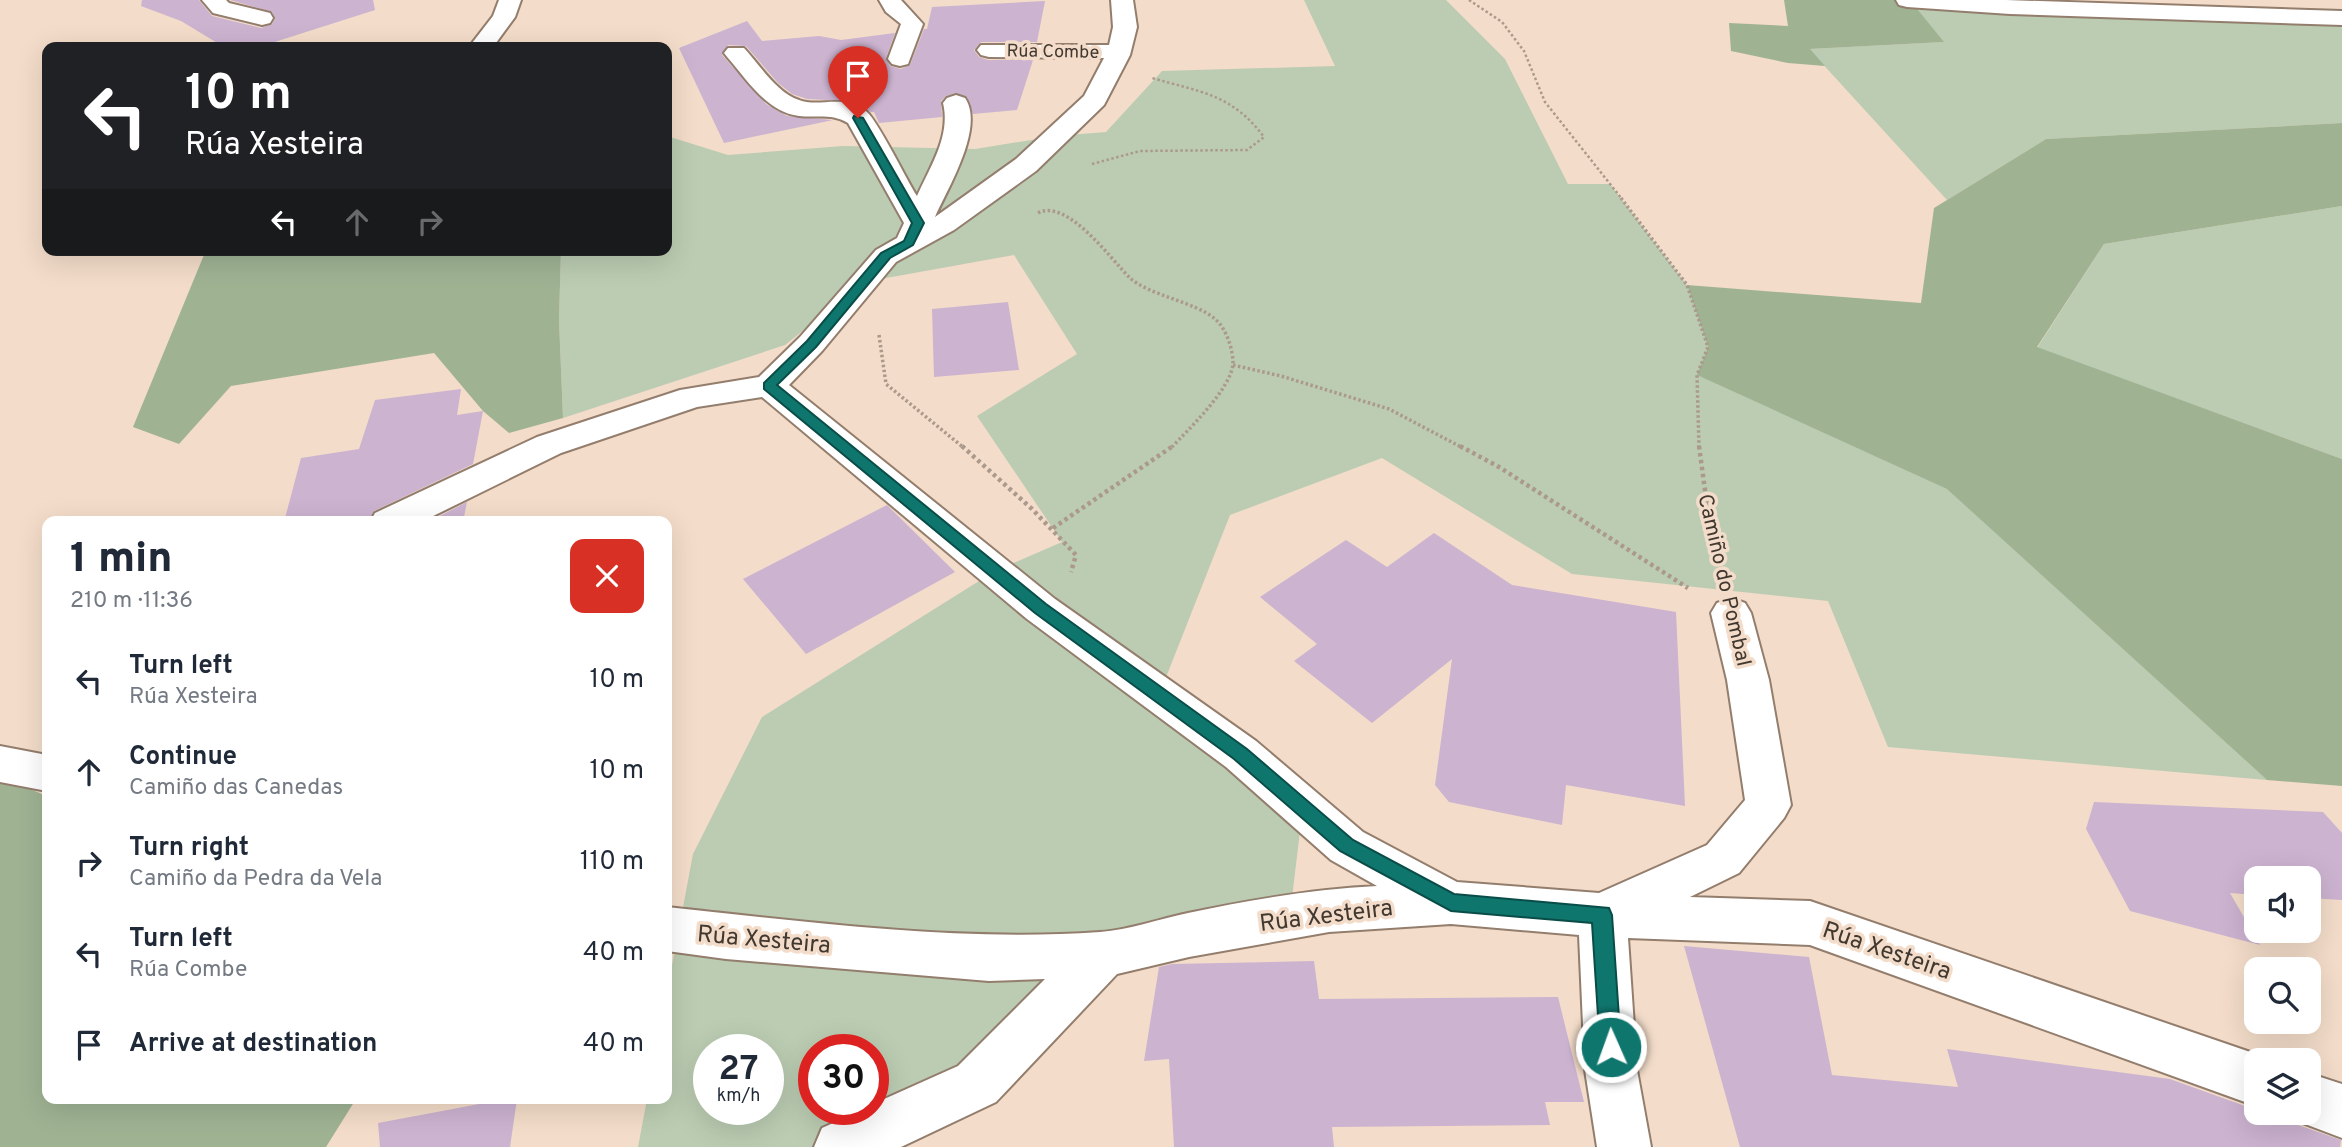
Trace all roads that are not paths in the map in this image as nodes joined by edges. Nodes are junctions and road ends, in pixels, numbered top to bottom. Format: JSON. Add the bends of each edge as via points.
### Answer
{"nodes":[{"id":1,"x":213,"y":0,"type":"edge"},
{"id":2,"x":510,"y":0,"type":"edge"},
{"id":3,"x":890,"y":0,"type":"edge"},
{"id":4,"x":1122,"y":0,"type":"edge"},
{"id":5,"x":1907,"y":0,"type":"edge"},
{"id":6,"x":262,"y":18,"type":"dead end"},
{"id":7,"x":2342,"y":18,"type":"edge"},
{"id":8,"x":485,"y":42,"type":"edge"},
{"id":9,"x":989,"y":50,"type":"dead end"},
{"id":10,"x":736,"y":53,"type":"dead end"},
{"id":11,"x":1118,"y":55,"type":"junction"},
{"id":12,"x":900,"y":59,"type":"dead end"},
{"id":13,"x":956,"y":103,"type":"dead end"},
{"id":14,"x":913,"y":233,"type":"junction"},
{"id":15,"x":769,"y":386,"type":"junction"},
{"id":16,"x":401,"y":516,"type":"edge"},
{"id":17,"x":1731,"y":613,"type":"road end"},
{"id":18,"x":0,"y":764,"type":"edge"},
{"id":19,"x":42,"y":772,"type":"edge"},
{"id":20,"x":1451,"y":903,"type":"junction"},
{"id":21,"x":1602,"y":915,"type":"junction"},
{"id":22,"x":672,"y":930,"type":"edge"},
{"id":23,"x":1103,"y":955,"type":"junction"},
{"id":24,"x":2244,"y":1076,"type":"edge"},
{"id":25,"x":2321,"y":1104,"type":"edge"},
{"id":26,"x":2342,"y":1111,"type":"edge"},
{"id":27,"x":842,"y":1147,"type":"edge"},
{"id":28,"x":1624,"y":1147,"type":"edge"}],
"edges":[{"from":1,"to":6,"type":"street","via":[[221,8]]},
{"from":2,"to":8,"type":"street","via":[[504,17]]},
{"from":3,"to":12,"type":"street","via":[[912,24]]},
{"from":4,"to":11,"type":"street","via":[[1125,27]]},
{"from":5,"to":7,"type":"street"},
{"from":9,"to":11,"type":"street","name":"Rúa Combe"},
{"from":10,"to":14,"type":"street","via":[[794,108],[843,108],[858,118]]},
{"from":11,"to":14,"type":"street","via":[[1095,100],[1026,164],[944,224]]},
{"from":13,"to":14,"type":"street","via":[[960,119],[952,149]]},
{"from":14,"to":15,"type":"street","via":[[886,256]]},
{"from":15,"to":16,"type":"street","via":[[692,397],[549,445]]},
{"from":15,"to":20,"type":"street","via":[[1041,609],[1241,754],[1347,846]]},
{"from":17,"to":21,"type":"street","name":"Camiño do Pombal","via":[[1748,680],[1768,805],[1723,859]]},
{"from":18,"to":19,"type":"street"},
{"from":20,"to":21,"type":"street","name":"Rúa Xesteira"},
{"from":20,"to":23,"type":"street","name":"Rúa Xesteira","via":[[1329,910]]},
{"from":21,"to":24,"type":"street","name":"Rúa Xesteira","via":[[1810,923]]},
{"from":21,"to":28,"type":"street","via":[[1611,1070]]},
{"from":22,"to":23,"type":"street","name":"Rúa Xesteira","via":[[989,958]]},
{"from":23,"to":27,"type":"street","via":[[977,1084]]},
{"from":25,"to":26,"type":"street"}]}
